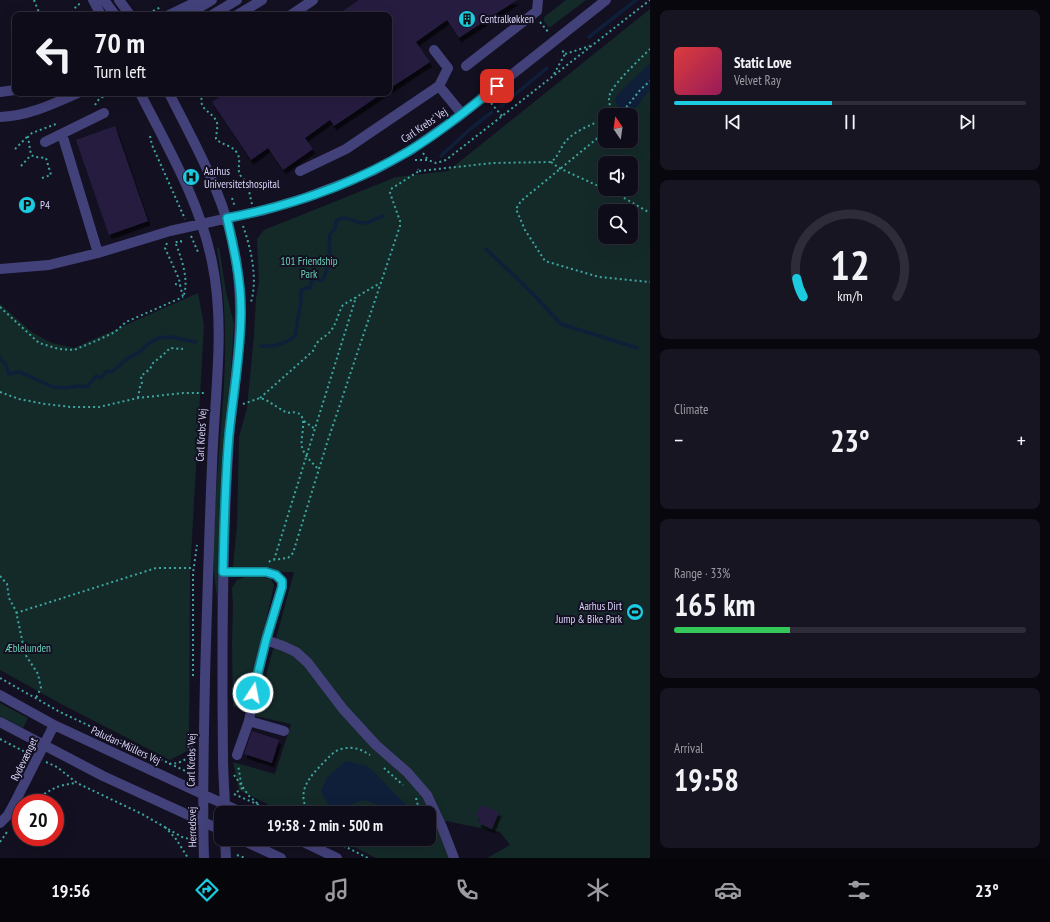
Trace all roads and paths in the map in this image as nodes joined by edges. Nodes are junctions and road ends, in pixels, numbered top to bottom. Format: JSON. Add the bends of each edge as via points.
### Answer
{"nodes":[{"id":1,"x":34,"y":0,"type":"edge"},
{"id":2,"x":93,"y":0,"type":"edge"},
{"id":3,"x":104,"y":0,"type":"edge"},
{"id":4,"x":119,"y":0,"type":"edge"},
{"id":5,"x":200,"y":0,"type":"edge"},
{"id":6,"x":212,"y":0,"type":"edge"},
{"id":7,"x":237,"y":0,"type":"edge"},
{"id":8,"x":262,"y":0,"type":"edge"},
{"id":9,"x":313,"y":0,"type":"edge"},
{"id":10,"x":538,"y":0,"type":"edge"},
{"id":11,"x":606,"y":0,"type":"edge"},
{"id":12,"x":650,"y":0,"type":"edge"},
{"id":13,"x":81,"y":3,"type":"dead end"},
{"id":14,"x":39,"y":12,"type":"edge"},
{"id":15,"x":73,"y":12,"type":"dead end"},
{"id":16,"x":99,"y":12,"type":"edge"},
{"id":17,"x":113,"y":12,"type":"edge"},
{"id":18,"x":128,"y":12,"type":"edge"},
{"id":19,"x":175,"y":12,"type":"edge"},
{"id":20,"x":192,"y":12,"type":"edge"},
{"id":21,"x":217,"y":12,"type":"edge"},
{"id":22,"x":242,"y":12,"type":"edge"},
{"id":23,"x":295,"y":12,"type":"edge"},
{"id":24,"x":591,"y":46,"type":"junction"},
{"id":25,"x":650,"y":49,"type":"edge"},
{"id":26,"x":434,"y":50,"type":"dead end"},
{"id":27,"x":565,"y":54,"type":"dead end"},
{"id":28,"x":466,"y":66,"type":"dead end"},
{"id":29,"x":650,"y":81,"type":"edge"},
{"id":30,"x":440,"y":86,"type":"junction"},
{"id":31,"x":12,"y":90,"type":"edge"},
{"id":32,"x":0,"y":92,"type":"edge"},
{"id":33,"x":486,"y":95,"type":"junction"},
{"id":34,"x":71,"y":96,"type":"edge"},
{"id":35,"x":142,"y":96,"type":"edge"},
{"id":36,"x":170,"y":96,"type":"edge"},
{"id":37,"x":202,"y":96,"type":"edge"},
{"id":38,"x":611,"y":108,"type":"edge"},
{"id":39,"x":626,"y":108,"type":"edge"},
{"id":40,"x":104,"y":113,"type":"dead end"},
{"id":41,"x":462,"y":114,"type":"junction"},
{"id":42,"x":502,"y":116,"type":"junction"},
{"id":43,"x":0,"y":117,"type":"edge"},
{"id":44,"x":598,"y":122,"type":"edge"},
{"id":45,"x":62,"y":134,"type":"junction"},
{"id":46,"x":150,"y":134,"type":"dead end"},
{"id":47,"x":28,"y":137,"type":"dead end"},
{"id":48,"x":598,"y":137,"type":"edge"},
{"id":49,"x":45,"y":142,"type":"dead end"},
{"id":50,"x":15,"y":149,"type":"dead end"},
{"id":51,"x":31,"y":155,"type":"dead end"},
{"id":52,"x":428,"y":160,"type":"dead end"},
{"id":53,"x":551,"y":162,"type":"junction"},
{"id":54,"x":21,"y":166,"type":"dead end"},
{"id":55,"x":559,"y":168,"type":"junction"},
{"id":56,"x":300,"y":171,"type":"dead end"},
{"id":57,"x":598,"y":185,"type":"edge"},
{"id":58,"x":621,"y":196,"type":"edge"},
{"id":59,"x":254,"y":213,"type":"junction"},
{"id":60,"x":650,"y":213,"type":"edge"},
{"id":61,"x":227,"y":218,"type":"junction"},
{"id":62,"x":201,"y":224,"type":"junction"},
{"id":63,"x":184,"y":228,"type":"junction"},
{"id":64,"x":167,"y":243,"type":"dead end"},
{"id":65,"x":98,"y":253,"type":"junction"},
{"id":66,"x":198,"y":253,"type":"dead end"},
{"id":67,"x":0,"y":269,"type":"edge"},
{"id":68,"x":650,"y":282,"type":"edge"},
{"id":69,"x":381,"y":283,"type":"junction"},
{"id":70,"x":174,"y":284,"type":"dead end"},
{"id":71,"x":180,"y":285,"type":"junction"},
{"id":72,"x":183,"y":297,"type":"junction"},
{"id":73,"x":356,"y":297,"type":"junction"},
{"id":74,"x":0,"y":307,"type":"edge"},
{"id":75,"x":183,"y":349,"type":"dead end"},
{"id":76,"x":0,"y":392,"type":"edge"},
{"id":77,"x":208,"y":393,"type":"dead end"},
{"id":78,"x":138,"y":398,"type":"junction"},
{"id":79,"x":260,"y":398,"type":"junction"},
{"id":80,"x":242,"y":404,"type":"dead end"},
{"id":81,"x":303,"y":420,"type":"junction"},
{"id":82,"x":315,"y":429,"type":"junction"},
{"id":83,"x":306,"y":456,"type":"junction"},
{"id":84,"x":318,"y":470,"type":"junction"},
{"id":85,"x":198,"y":540,"type":"dead end"},
{"id":86,"x":274,"y":560,"type":"junction"},
{"id":87,"x":194,"y":568,"type":"junction"},
{"id":88,"x":223,"y":572,"type":"junction"},
{"id":89,"x":266,"y":572,"type":"junction"},
{"id":90,"x":0,"y":576,"type":"edge"},
{"id":91,"x":16,"y":613,"type":"junction"},
{"id":92,"x":266,"y":640,"type":"junction"},
{"id":93,"x":193,"y":677,"type":"dead end"},
{"id":94,"x":0,"y":678,"type":"edge"},
{"id":95,"x":0,"y":695,"type":"edge"},
{"id":96,"x":36,"y":698,"type":"junction"},
{"id":97,"x":249,"y":721,"type":"junction"},
{"id":98,"x":0,"y":722,"type":"edge"},
{"id":99,"x":54,"y":725,"type":"junction"},
{"id":100,"x":284,"y":731,"type":"dead end"},
{"id":101,"x":0,"y":738,"type":"edge"},
{"id":102,"x":44,"y":746,"type":"junction"},
{"id":103,"x":194,"y":755,"type":"dead end"},
{"id":104,"x":237,"y":755,"type":"joint"},
{"id":105,"x":372,"y":757,"type":"dead end"},
{"id":106,"x":37,"y":758,"type":"junction"},
{"id":107,"x":169,"y":764,"type":"junction"},
{"id":108,"x":384,"y":767,"type":"dead end"},
{"id":109,"x":231,"y":770,"type":"dead end"},
{"id":110,"x":194,"y":771,"type":"dead end"},
{"id":111,"x":198,"y":778,"type":"junction"},
{"id":112,"x":77,"y":783,"type":"junction"},
{"id":113,"x":242,"y":788,"type":"junction"},
{"id":114,"x":407,"y":789,"type":"dead end"},
{"id":115,"x":225,"y":790,"type":"junction"},
{"id":116,"x":237,"y":792,"type":"dead end"},
{"id":117,"x":44,"y":794,"type":"edge"},
{"id":118,"x":203,"y":794,"type":"junction"},
{"id":119,"x":415,"y":798,"type":"dead end"},
{"id":120,"x":221,"y":806,"type":"edge"},
{"id":121,"x":225,"y":806,"type":"edge"},
{"id":122,"x":260,"y":806,"type":"joint"},
{"id":123,"x":306,"y":806,"type":"edge"},
{"id":124,"x":418,"y":806,"type":"edge"},
{"id":125,"x":198,"y":820,"type":"junction"},
{"id":126,"x":0,"y":823,"type":"edge"},
{"id":127,"x":163,"y":825,"type":"junction"},
{"id":128,"x":214,"y":827,"type":"edge"},
{"id":129,"x":194,"y":841,"type":"junction"},
{"id":130,"x":194,"y":845,"type":"dead end"},
{"id":131,"x":255,"y":846,"type":"edge"},
{"id":132,"x":312,"y":846,"type":"edge"},
{"id":133,"x":344,"y":846,"type":"edge"},
{"id":134,"x":226,"y":855,"type":"edge"},
{"id":135,"x":188,"y":858,"type":"edge"},
{"id":136,"x":204,"y":858,"type":"edge"},
{"id":137,"x":245,"y":858,"type":"edge"},
{"id":138,"x":281,"y":858,"type":"edge"},
{"id":139,"x":337,"y":858,"type":"edge"},
{"id":140,"x":368,"y":858,"type":"edge"},
{"id":141,"x":454,"y":858,"type":"edge"}],
"edges":[{"from":1,"to":14,"type":"path"},
{"from":2,"to":16,"type":"street"},
{"from":3,"to":17,"type":"street"},
{"from":4,"to":18,"type":"street"},
{"from":5,"to":19,"type":"street"},
{"from":6,"to":20,"type":"street"},
{"from":7,"to":21,"type":"street"},
{"from":8,"to":22,"type":"street"},
{"from":9,"to":23,"type":"street"},
{"from":10,"to":28,"type":"street","via":[[537,11]]},
{"from":11,"to":33,"type":"street","name":"Carl Krebs' Vej"},
{"from":12,"to":24,"type":"path"},
{"from":13,"to":15,"type":"path"},
{"from":24,"to":27,"type":"path"},
{"from":24,"to":42,"type":"path"},
{"from":25,"to":38,"type":"path","via":[[610,93]]},
{"from":26,"to":30,"type":"street","via":[[448,68]]},
{"from":29,"to":39,"type":"path"},
{"from":30,"to":41,"type":"street"},
{"from":30,"to":56,"type":"street","via":[[346,149]]},
{"from":31,"to":32,"type":"street"},
{"from":33,"to":41,"type":"street","name":"Carl Krebs' Vej"},
{"from":33,"to":42,"type":"path"},
{"from":34,"to":43,"type":"street","via":[[45,108]]},
{"from":35,"to":62,"type":"street","name":"Carl Krebs' Vej","via":[[194,200]]},
{"from":36,"to":61,"type":"street","via":[[217,190]]},
{"from":37,"to":59,"type":"path","via":[[201,103],[204,109],[216,121],[216,139],[229,145],[237,153],[239,171],[241,177],[246,180]]},
{"from":40,"to":45,"type":"street"},
{"from":41,"to":59,"type":"street","name":"Carl Krebs' Vej","via":[[411,150],[374,170],[305,198]]},
{"from":42,"to":52,"type":"path","via":[[446,160],[436,163]]},
{"from":44,"to":53,"type":"path","via":[[569,137],[560,154]]},
{"from":45,"to":49,"type":"street"},
{"from":45,"to":65,"type":"street"},
{"from":46,"to":63,"type":"path","via":[[152,145],[179,204]]},
{"from":47,"to":50,"type":"path"},
{"from":48,"to":55,"type":"path"},
{"from":51,"to":54,"type":"path"},
{"from":53,"to":55,"type":"path"},
{"from":53,"to":69,"type":"path","via":[[493,163],[418,170],[390,193],[400,226]]},
{"from":55,"to":57,"type":"path"},
{"from":55,"to":68,"type":"path","via":[[521,201],[516,209],[525,230],[544,261],[599,277]]},
{"from":58,"to":60,"type":"path"},
{"from":59,"to":61,"type":"street","name":"Carl Krebs' Vej"},
{"from":61,"to":62,"type":"street","name":"Carl Krebs' Vej"},
{"from":61,"to":88,"type":"street","via":[[236,258],[241,312],[229,438]]},
{"from":62,"to":63,"type":"street","name":"Carl Krebs' Vej"},
{"from":62,"to":111,"type":"street","name":"Carl Krebs' Vej","via":[[212,262],[218,315],[218,356]]},
{"from":63,"to":65,"type":"street","name":"Carl Krebs' Vej"},
{"from":63,"to":66,"type":"path"},
{"from":63,"to":72,"type":"path","via":[[181,242],[175,242],[184,270],[186,291]]},
{"from":64,"to":71,"type":"path","via":[[165,248]]},
{"from":65,"to":67,"type":"street","name":"Carl Krebs' Vej","via":[[49,265]]},
{"from":69,"to":73,"type":"path"},
{"from":69,"to":84,"type":"path"},
{"from":70,"to":71,"type":"path"},
{"from":71,"to":72,"type":"path"},
{"from":72,"to":74,"type":"path","via":[[126,322],[115,332],[74,350],[39,343]]},
{"from":73,"to":79,"type":"path","via":[[343,305],[332,330],[316,343],[313,351]]},
{"from":73,"to":82,"type":"path"},
{"from":75,"to":78,"type":"path","via":[[170,348],[141,376],[142,384]]},
{"from":76,"to":78,"type":"path","via":[[25,400],[70,407],[99,407]]},
{"from":77,"to":78,"type":"path"},
{"from":79,"to":80,"type":"path"},
{"from":79,"to":81,"type":"path","via":[[287,413],[298,413]]},
{"from":81,"to":82,"type":"path"},
{"from":81,"to":83,"type":"path","via":[[301,445]]},
{"from":82,"to":83,"type":"path"},
{"from":83,"to":84,"type":"path"},
{"from":83,"to":86,"type":"path"},
{"from":84,"to":86,"type":"path","via":[[293,553],[288,558]]},
{"from":85,"to":87,"type":"path"},
{"from":86,"to":89,"type":"path","via":[[268,563]]},
{"from":87,"to":91,"type":"path","via":[[156,568]]},
{"from":87,"to":93,"type":"path"},
{"from":88,"to":89,"type":"street"},
{"from":88,"to":115,"type":"street"},
{"from":89,"to":92,"type":"street","via":[[276,575],[282,581]]},
{"from":90,"to":91,"type":"path","via":[[7,584],[9,598]]},
{"from":91,"to":96,"type":"path","via":[[25,654],[38,674],[41,688]]},
{"from":92,"to":97,"type":"street"},
{"from":92,"to":141,"type":"street","via":[[296,652],[308,663],[343,709],[427,795]]},
{"from":94,"to":96,"type":"path"},
{"from":95,"to":99,"type":"street","name":"Paludan-Müllers Vej"},
{"from":96,"to":107,"type":"path"},
{"from":97,"to":100,"type":"street"},
{"from":97,"to":104,"type":"street"},
{"from":98,"to":102,"type":"street"},
{"from":99,"to":102,"type":"street","name":"Rydevænget"},
{"from":99,"to":118,"type":"street","name":"Paludan-Müllers Vej"},
{"from":101,"to":106,"type":"path"},
{"from":102,"to":106,"type":"street","name":"Rydevænget"},
{"from":102,"to":125,"type":"street"},
{"from":103,"to":107,"type":"path","via":[[194,740],[186,760]]},
{"from":104,"to":113,"type":"path"},
{"from":105,"to":123,"type":"path","via":[[361,749],[339,749],[309,777],[304,787]]},
{"from":106,"to":112,"type":"path","via":[[57,767]]},
{"from":106,"to":126,"type":"street","name":"Rydevænget","via":[[8,815]]},
{"from":107,"to":111,"type":"path"},
{"from":108,"to":114,"type":"path"},
{"from":109,"to":113,"type":"path"},
{"from":110,"to":111,"type":"path"},
{"from":111,"to":118,"type":"street","name":"Carl Krebs' Vej"},
{"from":112,"to":117,"type":"path","via":[[62,785]]},
{"from":112,"to":127,"type":"path"},
{"from":113,"to":116,"type":"path"},
{"from":113,"to":122,"type":"path"},
{"from":115,"to":121,"type":"street"},
{"from":115,"to":122,"type":"path"},
{"from":118,"to":120,"type":"street","name":"Paludan-Müllers Vej"},
{"from":118,"to":125,"type":"street","name":"Herredsvej"},
{"from":119,"to":124,"type":"path"},
{"from":125,"to":128,"type":"street"},
{"from":125,"to":129,"type":"path"},
{"from":125,"to":136,"type":"street","name":"Herredsvej"},
{"from":127,"to":129,"type":"path"},
{"from":127,"to":135,"type":"path"},
{"from":129,"to":130,"type":"path"},
{"from":131,"to":138,"type":"street"},
{"from":132,"to":139,"type":"street"},
{"from":133,"to":140,"type":"path"},
{"from":134,"to":137,"type":"path"}]}
